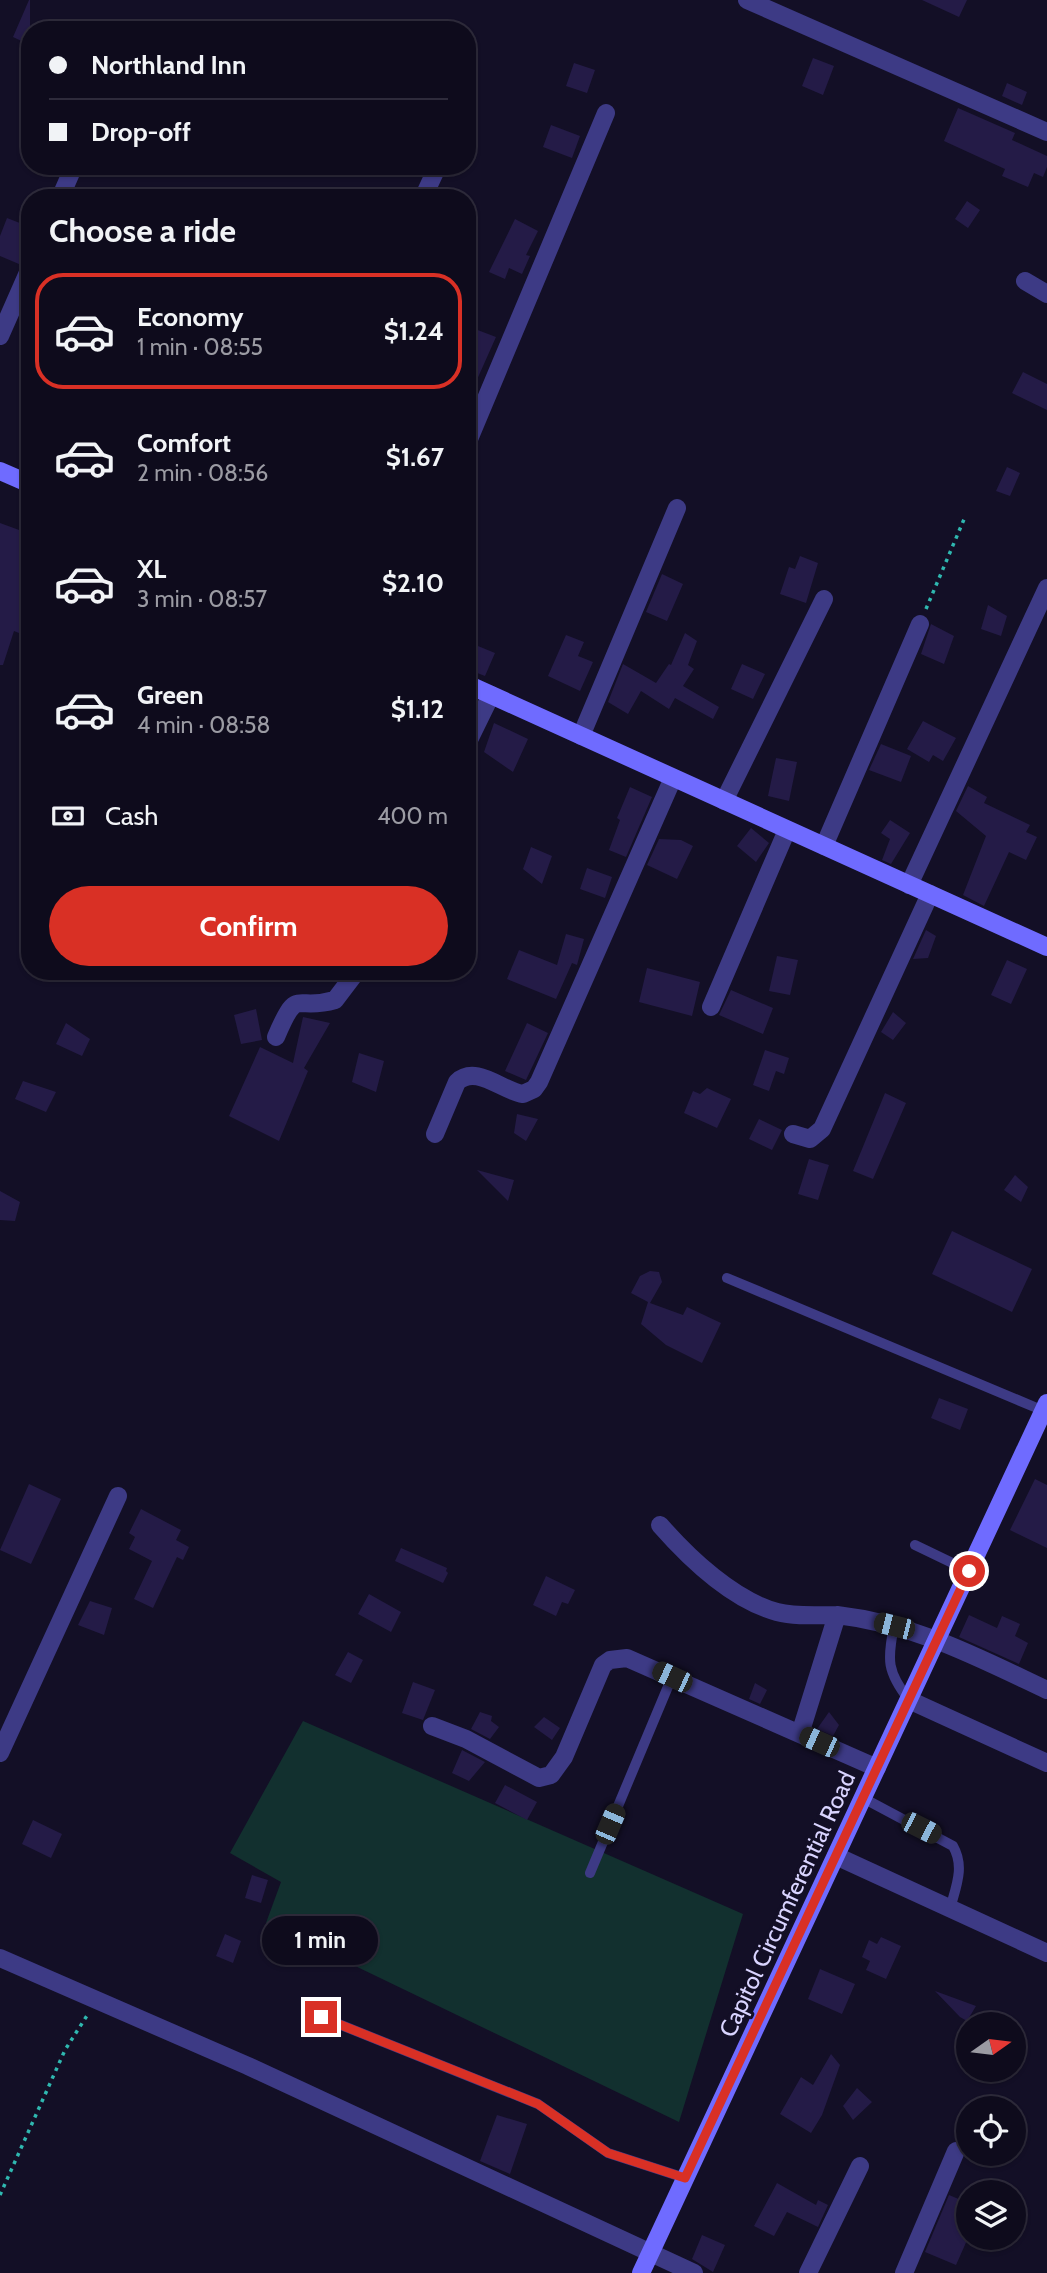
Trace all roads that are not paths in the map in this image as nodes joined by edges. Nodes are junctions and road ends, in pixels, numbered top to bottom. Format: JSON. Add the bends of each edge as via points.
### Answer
{"nodes":[{"id":1,"x":747,"y":0,"type":"edge"},
{"id":2,"x":606,"y":113,"type":"dead end"},
{"id":3,"x":1047,"y":132,"type":"edge"},
{"id":4,"x":1026,"y":281,"type":"dead end"},
{"id":5,"x":21,"y":288,"type":"edge"},
{"id":6,"x":1047,"y":294,"type":"edge"},
{"id":7,"x":0,"y":336,"type":"edge"},
{"id":8,"x":476,"y":423,"type":"edge"},
{"id":9,"x":0,"y":471,"type":"edge"},
{"id":10,"x":21,"y":480,"type":"edge"},
{"id":11,"x":677,"y":508,"type":"dead end"},
{"id":12,"x":1047,"y":588,"type":"edge"},
{"id":13,"x":824,"y":599,"type":"dead end"},
{"id":14,"x":919,"y":624,"type":"road end"},
{"id":15,"x":476,"y":688,"type":"edge"},
{"id":16,"x":491,"y":695,"type":"junction"},
{"id":17,"x":476,"y":726,"type":"edge"},
{"id":18,"x":581,"y":736,"type":"junction"},
{"id":19,"x":673,"y":778,"type":"junction"},
{"id":20,"x":724,"y":801,"type":"junction"},
{"id":21,"x":787,"y":830,"type":"junction"},
{"id":22,"x":824,"y":846,"type":"junction"},
{"id":23,"x":909,"y":885,"type":"junction"},
{"id":24,"x":930,"y":894,"type":"junction"},
{"id":25,"x":1047,"y":947,"type":"edge"},
{"id":26,"x":351,"y":980,"type":"edge"},
{"id":27,"x":710,"y":1007,"type":"dead end"},
{"id":28,"x":276,"y":1037,"type":"dead end"},
{"id":29,"x":435,"y":1134,"type":"dead end"},
{"id":30,"x":793,"y":1134,"type":"dead end"},
{"id":31,"x":727,"y":1278,"type":"dead end"},
{"id":32,"x":1046,"y":1409,"type":"edge"},
{"id":33,"x":118,"y":1496,"type":"dead end"},
{"id":34,"x":660,"y":1525,"type":"dead end"},
{"id":35,"x":915,"y":1545,"type":"dead end"},
{"id":36,"x":969,"y":1571,"type":"junction"},
{"id":37,"x":837,"y":1615,"type":"junction"},
{"id":38,"x":894,"y":1626,"type":"junction"},
{"id":39,"x":937,"y":1638,"type":"junction"},
{"id":40,"x":672,"y":1677,"type":"junction"},
{"id":41,"x":1047,"y":1690,"type":"edge"},
{"id":42,"x":909,"y":1700,"type":"junction"},
{"id":43,"x":432,"y":1726,"type":"dead end"},
{"id":44,"x":800,"y":1734,"type":"junction"},
{"id":45,"x":0,"y":1753,"type":"edge"},
{"id":46,"x":1047,"y":1763,"type":"edge"},
{"id":47,"x":877,"y":1768,"type":"junction"},
{"id":48,"x":863,"y":1798,"type":"junction"},
{"id":49,"x":836,"y":1856,"type":"junction"},
{"id":50,"x":590,"y":1873,"type":"dead end"},
{"id":51,"x":950,"y":1909,"type":"junction"},
{"id":52,"x":1047,"y":1953,"type":"edge"},
{"id":53,"x":0,"y":1958,"type":"edge"},
{"id":54,"x":321,"y":2017,"type":"dead end"},
{"id":55,"x":956,"y":2151,"type":"dead end"},
{"id":56,"x":860,"y":2166,"type":"dead end"},
{"id":57,"x":685,"y":2178,"type":"junction"},
{"id":58,"x":649,"y":2254,"type":"junction"},
{"id":59,"x":641,"y":2273,"type":"edge"},
{"id":60,"x":694,"y":2273,"type":"edge"},
{"id":61,"x":808,"y":2273,"type":"edge"},
{"id":62,"x":904,"y":2273,"type":"edge"}],
"edges":[{"from":1,"to":3,"type":"street"},
{"from":2,"to":8,"type":"street"},
{"from":4,"to":6,"type":"street"},
{"from":5,"to":7,"type":"street"},
{"from":9,"to":10,"type":"main road"},
{"from":11,"to":18,"type":"street"},
{"from":12,"to":23,"type":"street"},
{"from":13,"to":20,"type":"street"},
{"from":14,"to":22,"type":"street"},
{"from":15,"to":16,"type":"main road"},
{"from":16,"to":17,"type":"street"},
{"from":16,"to":18,"type":"main road"},
{"from":18,"to":19,"type":"main road"},
{"from":19,"to":20,"type":"main road"},
{"from":19,"to":29,"type":"street","via":[[539,1082],[523,1094],[475,1075],[462,1077]]},
{"from":20,"to":21,"type":"main road"},
{"from":21,"to":22,"type":"main road"},
{"from":21,"to":27,"type":"street"},
{"from":22,"to":23,"type":"main road"},
{"from":23,"to":24,"type":"main road"},
{"from":24,"to":25,"type":"main road"},
{"from":24,"to":30,"type":"street","via":[[822,1129],[810,1139]]},
{"from":26,"to":28,"type":"street","via":[[334,1000],[294,1004]]},
{"from":31,"to":32,"type":"lane"},
{"from":32,"to":36,"type":"main road","name":"Capitol Circumferential Road"},
{"from":33,"to":45,"type":"street"},
{"from":34,"to":37,"type":"street","via":[[713,1577],[754,1602],[801,1616]]},
{"from":35,"to":36,"type":"lane"},
{"from":36,"to":39,"type":"main road","name":"Capitol Circumferential Road"},
{"from":37,"to":38,"type":"street"},
{"from":37,"to":44,"type":"street"},
{"from":38,"to":39,"type":"street"},
{"from":38,"to":42,"type":"lane","via":[[889,1663],[894,1681]]},
{"from":39,"to":41,"type":"street"},
{"from":39,"to":42,"type":"main road","name":"Capitol Circumferential Road"},
{"from":40,"to":43,"type":"street","via":[[627,1658],[603,1665],[564,1757],[551,1775],[544,1777]]},
{"from":40,"to":44,"type":"street"},
{"from":40,"to":50,"type":"lane"},
{"from":42,"to":46,"type":"street"},
{"from":42,"to":47,"type":"main road","name":"Capitol Circumferential Road"},
{"from":44,"to":47,"type":"street"},
{"from":47,"to":48,"type":"main road","name":"Capitol Circumferential Road"},
{"from":48,"to":49,"type":"main road","name":"Capitol Circumferential Road"},
{"from":48,"to":51,"type":"lane","via":[[953,1846],[960,1871]]},
{"from":49,"to":51,"type":"street"},
{"from":49,"to":57,"type":"main road","name":"Capitol Circumferential Road"},
{"from":51,"to":52,"type":"street"},
{"from":53,"to":58,"type":"street","via":[[260,2072]]},
{"from":54,"to":57,"type":"lane","via":[[538,2104],[608,2153]]},
{"from":55,"to":62,"type":"street"},
{"from":56,"to":61,"type":"street"},
{"from":57,"to":58,"type":"main road","name":"Capitol Circumferential Road"},
{"from":58,"to":59,"type":"main road","name":"Capitol Circumferential Road"},
{"from":58,"to":60,"type":"street"}]}
